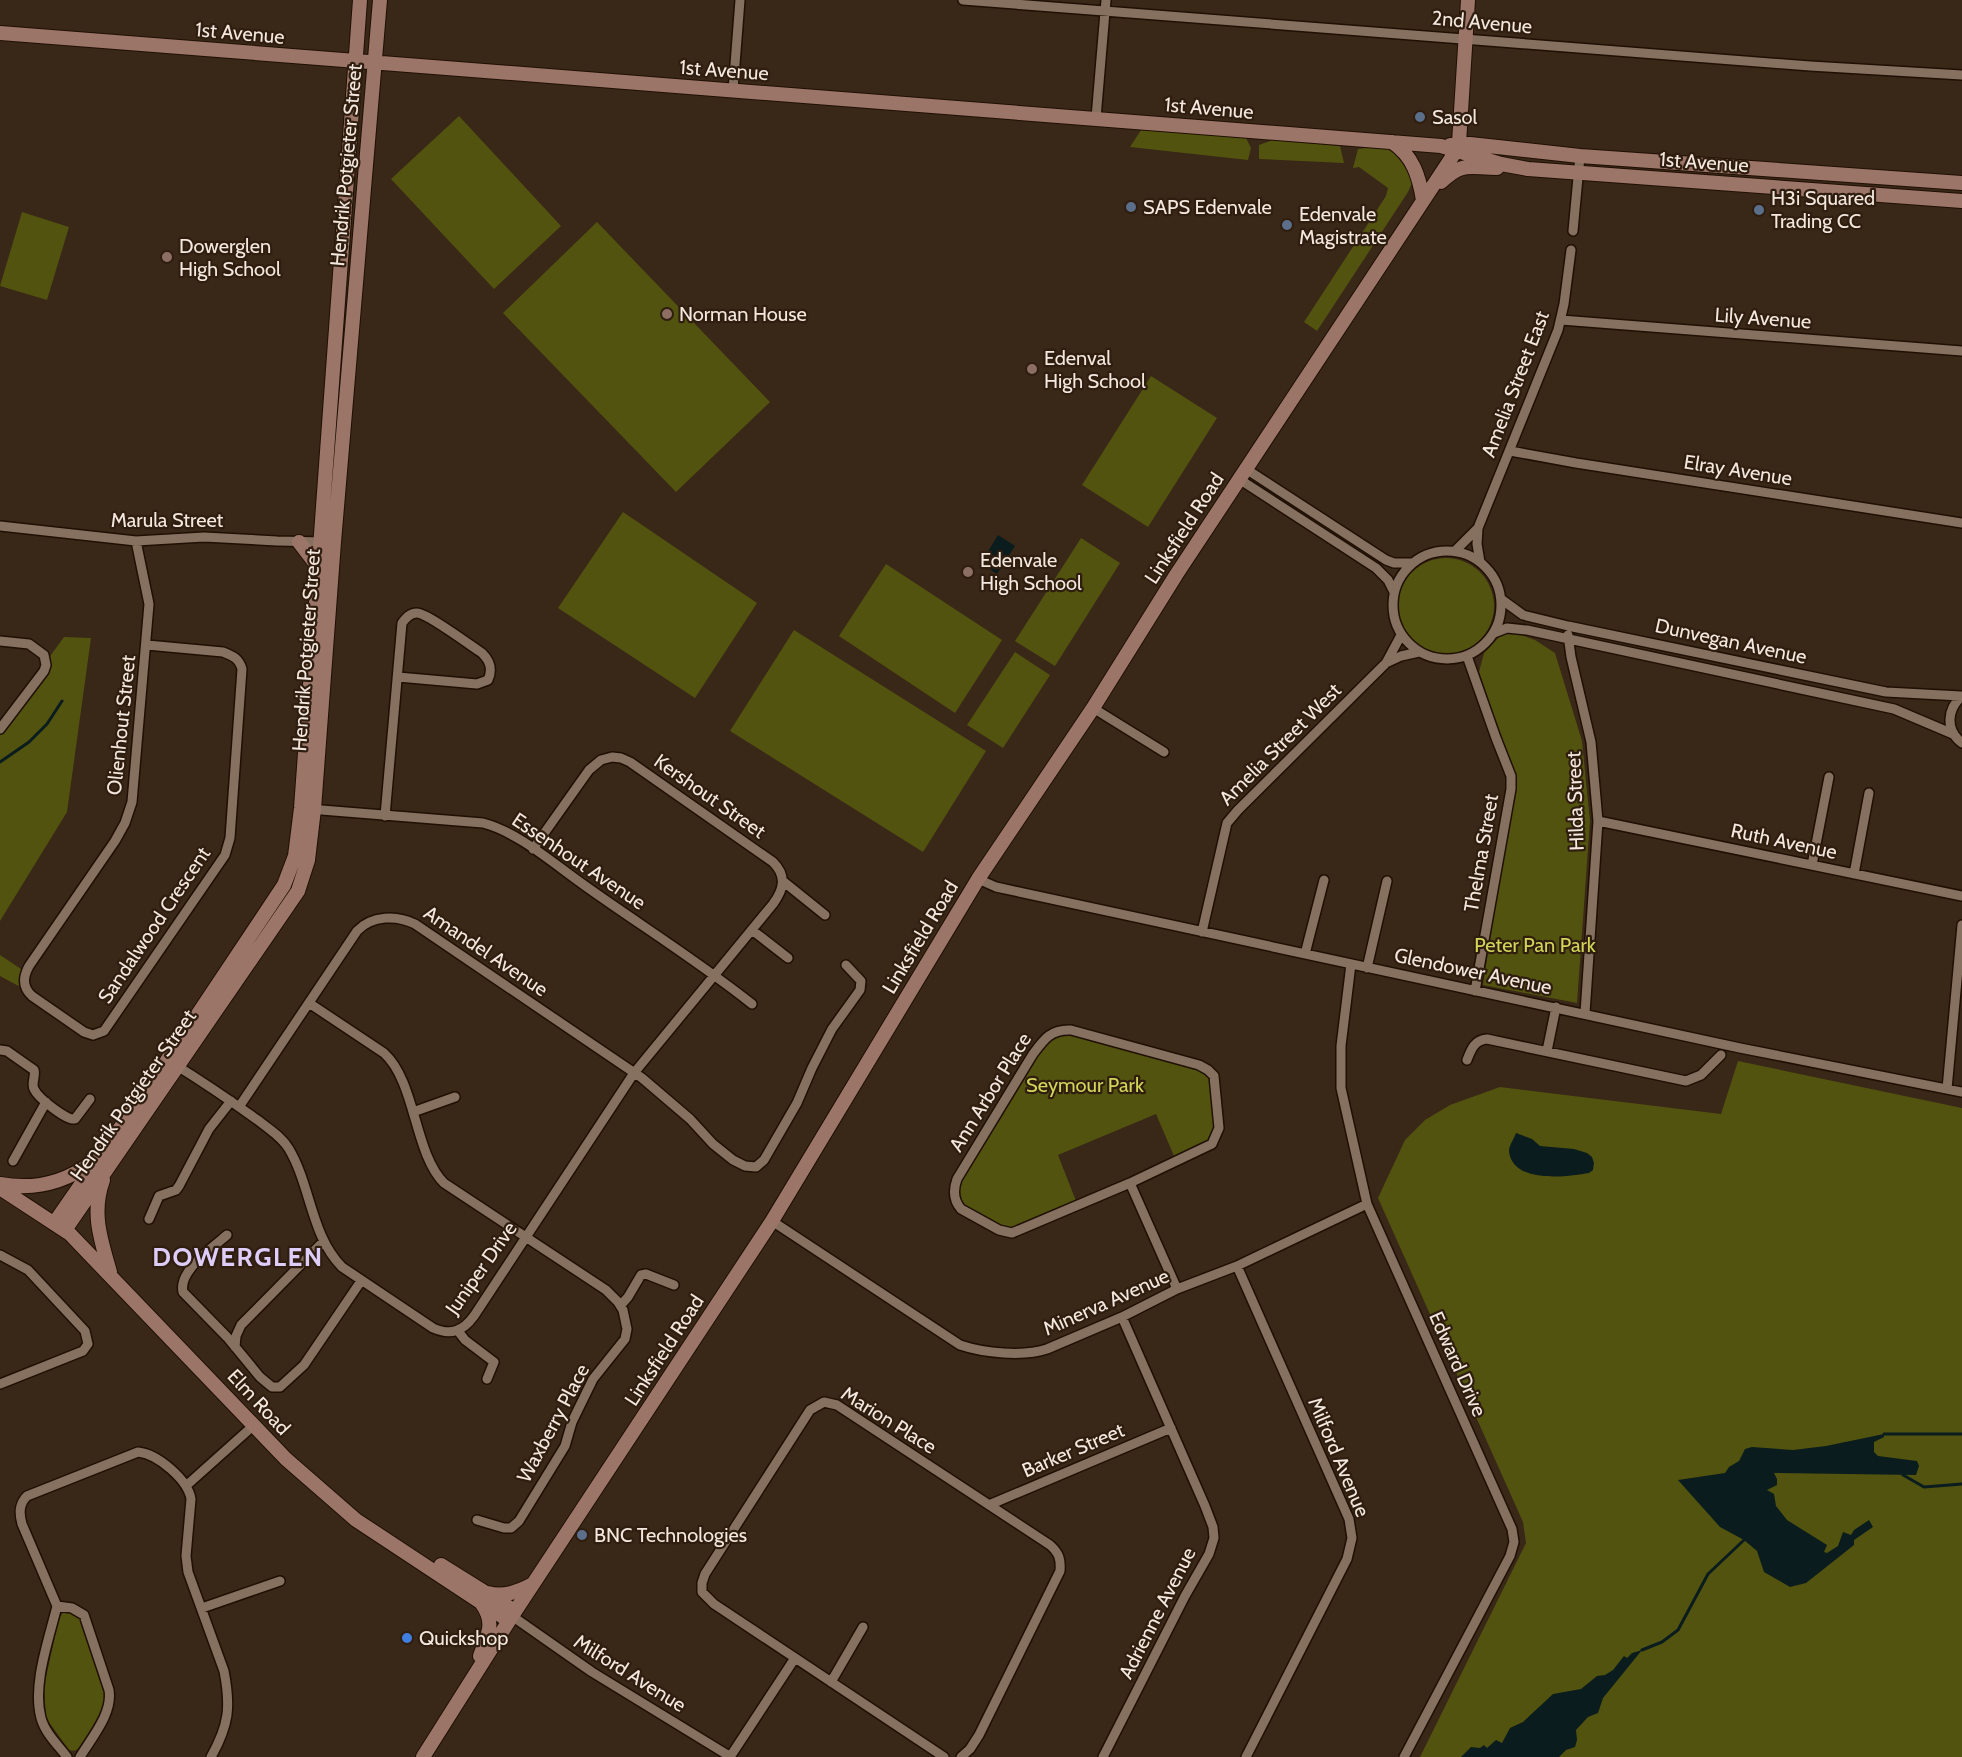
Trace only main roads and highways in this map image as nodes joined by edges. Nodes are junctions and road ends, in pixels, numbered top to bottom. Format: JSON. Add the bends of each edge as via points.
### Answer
{"nodes":[{"id":1,"x":360,"y":0,"type":"edge"},
{"id":2,"x":380,"y":0,"type":"edge"},
{"id":3,"x":1468,"y":0,"type":"edge"},
{"id":4,"x":0,"y":33,"type":"edge"},
{"id":5,"x":356,"y":62,"type":"junction"},
{"id":6,"x":375,"y":63,"type":"junction"},
{"id":7,"x":1392,"y":142,"type":"junction"},
{"id":8,"x":1453,"y":147,"type":"junction"},
{"id":9,"x":1515,"y":167,"type":"junction"},
{"id":10,"x":1734,"y":168,"type":"junction"},
{"id":11,"x":1932,"y":181,"type":"junction"},
{"id":12,"x":1962,"y":183,"type":"edge"},
{"id":13,"x":1732,"y":184,"type":"junction"},
{"id":14,"x":1426,"y":196,"type":"junction"},
{"id":15,"x":1932,"y":199,"type":"junction"},
{"id":16,"x":1962,"y":201,"type":"edge"},
{"id":17,"x":345,"y":213,"type":"junction"},
{"id":18,"x":362,"y":214,"type":"junction"},
{"id":19,"x":322,"y":521,"type":"junction"},
{"id":20,"x":327,"y":542,"type":"junction"},
{"id":21,"x":318,"y":567,"type":"junction"},
{"id":22,"x":308,"y":809,"type":"junction"},
{"id":23,"x":106,"y":1158,"type":"junction"},
{"id":24,"x":0,"y":1186,"type":"edge"},
{"id":25,"x":60,"y":1226,"type":"junction"},
{"id":26,"x":111,"y":1275,"type":"junction"},
{"id":27,"x":533,"y":1584,"type":"junction"},
{"id":28,"x":476,"y":1594,"type":"junction"},
{"id":29,"x":512,"y":1616,"type":"junction"},
{"id":30,"x":473,"y":1675,"type":"junction"},
{"id":31,"x":423,"y":1757,"type":"edge"}],
"edges":[{"from":1,"to":5,"type":"main road","name":"Hendrik Potgieter Street"},
{"from":2,"to":6,"type":"main road","name":"Hendrik Potgieter Street"},
{"from":3,"to":8,"type":"main road"},
{"from":4,"to":5,"type":"main road","name":"1st Avenue"},
{"from":5,"to":6,"type":"main road","name":"1st Avenue"},
{"from":5,"to":17,"type":"main road","name":"Hendrik Potgieter Street"},
{"from":6,"to":7,"type":"main road","name":"1st Avenue"},
{"from":6,"to":18,"type":"main road","name":"Hendrik Potgieter Street"},
{"from":7,"to":8,"type":"main road","name":"1st Avenue"},
{"from":7,"to":14,"type":"main road","via":[[1412,162]]},
{"from":8,"to":9,"type":"main road","name":"1st Avenue"},
{"from":8,"to":10,"type":"main road","name":"1st Avenue"},
{"from":8,"to":14,"type":"main road","name":"Linksfield Road"},
{"from":9,"to":13,"type":"main road","name":"1st Avenue"},
{"from":9,"to":14,"type":"main road","via":[[1457,168]]},
{"from":10,"to":11,"type":"main road","name":"1st Avenue"},
{"from":10,"to":13,"type":"main road"},
{"from":11,"to":12,"type":"main road","name":"1st Avenue"},
{"from":11,"to":15,"type":"main road"},
{"from":13,"to":15,"type":"main road","name":"1st Avenue"},
{"from":14,"to":27,"type":"main road","name":"Linksfield Road","via":[[978,879],[772,1221]]},
{"from":15,"to":16,"type":"main road","name":"1st Avenue"},
{"from":17,"to":18,"type":"main road"},
{"from":17,"to":19,"type":"main road","name":"Hendrik Potgieter Street"},
{"from":18,"to":20,"type":"main road","name":"Hendrik Potgieter Street"},
{"from":19,"to":20,"type":"main road","name":"Hendrik Potgieter Street"},
{"from":19,"to":21,"type":"main road","via":[[300,542]]},
{"from":20,"to":21,"type":"main road","name":"Hendrik Potgieter Street"},
{"from":20,"to":22,"type":"main road","name":"Hendrik Potgieter Street"},
{"from":21,"to":22,"type":"main road","name":"Hendrik Potgieter Street"},
{"from":22,"to":23,"type":"main road","name":"Hendrik Potgieter Street","via":[[308,860],[298,891]]},
{"from":23,"to":24,"type":"main road","via":[[62,1180],[36,1186]]},
{"from":23,"to":25,"type":"main road","name":"Hendrik Potgieter Street"},
{"from":23,"to":26,"type":"main road","via":[[96,1215]]},
{"from":24,"to":25,"type":"main road","name":"Elm Road"},
{"from":25,"to":26,"type":"main road","name":"Elm Road"},
{"from":26,"to":28,"type":"main road","name":"Elm Road","via":[[286,1459],[334,1500],[354,1507]]},
{"from":27,"to":28,"type":"main road","via":[[505,1594]]},
{"from":27,"to":29,"type":"main road","name":"Linksfield Road"},
{"from":28,"to":29,"type":"main road","name":"Elm Road"},
{"from":28,"to":30,"type":"main road","via":[[490,1624]]},
{"from":29,"to":30,"type":"main road","name":"Linksfield Road"},
{"from":30,"to":31,"type":"main road","name":"Linksfield Road"}]}
